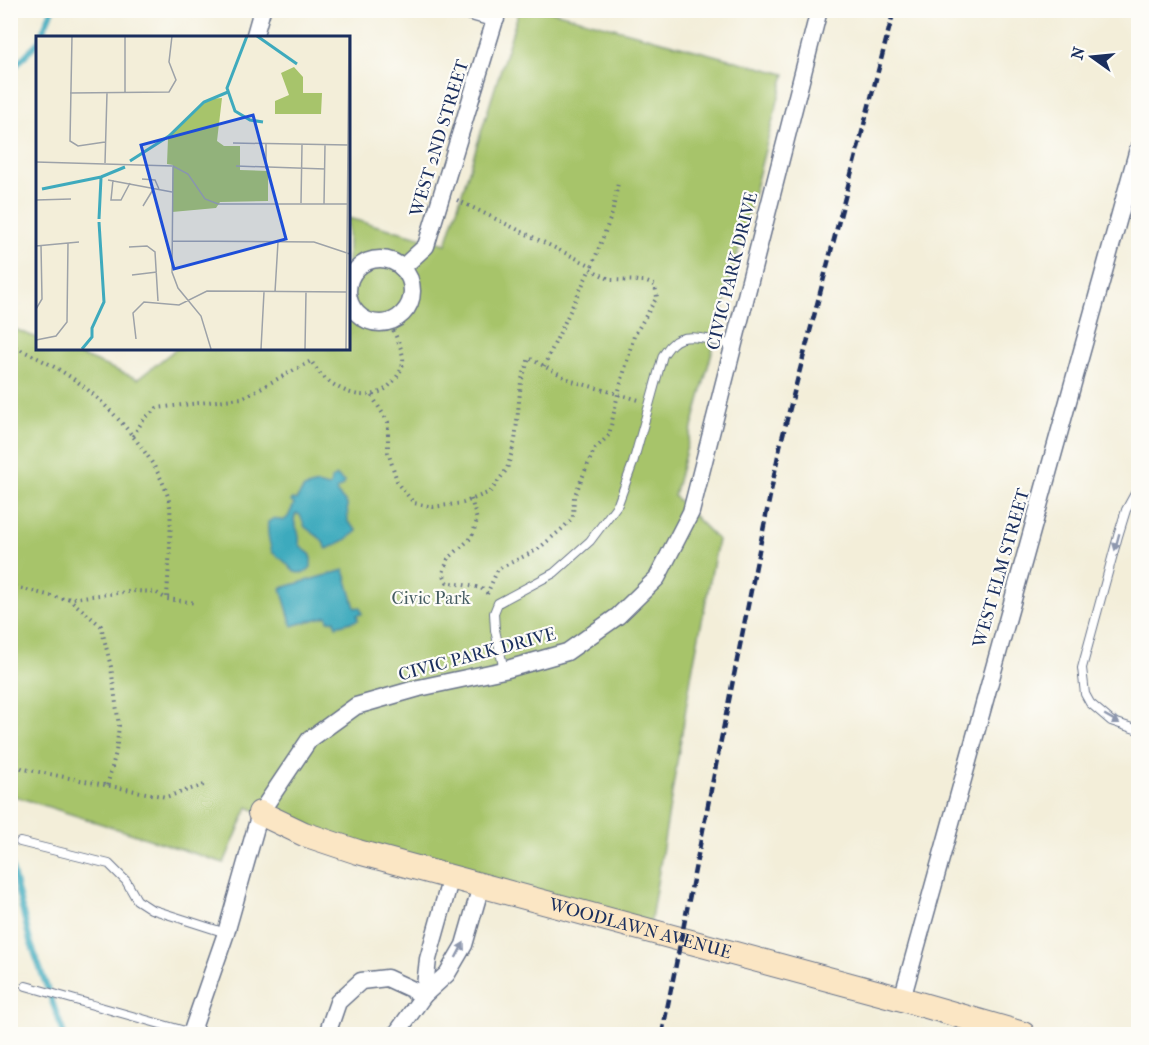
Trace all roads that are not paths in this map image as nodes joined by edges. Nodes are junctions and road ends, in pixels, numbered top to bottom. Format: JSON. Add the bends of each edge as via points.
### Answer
{"nodes":[{"id":1,"x":262,"y":10,"type":"edge"},
{"id":2,"x":465,"y":10,"type":"edge"},
{"id":3,"x":819,"y":10,"type":"edge"},
{"id":4,"x":497,"y":15,"type":"edge"},
{"id":5,"x":255,"y":36,"type":"edge"},
{"id":6,"x":1138,"y":148,"type":"edge"},
{"id":7,"x":402,"y":268,"type":"junction"},
{"id":8,"x":350,"y":284,"type":"edge"},
{"id":9,"x":350,"y":301,"type":"edge"},
{"id":10,"x":733,"y":345,"type":"junction"},
{"id":11,"x":1138,"y":488,"type":"edge"},
{"id":12,"x":504,"y":670,"type":"junction"},
{"id":13,"x":1138,"y":730,"type":"edge"},
{"id":14,"x":260,"y":813,"type":"junction"},
{"id":15,"x":20,"y":842,"type":"dead end"},
{"id":16,"x":451,"y":877,"type":"junction"},
{"id":17,"x":481,"y":886,"type":"junction"},
{"id":18,"x":226,"y":933,"type":"junction"},
{"id":19,"x":26,"y":986,"type":"dead end"},
{"id":20,"x":424,"y":995,"type":"junction"},
{"id":21,"x":902,"y":999,"type":"junction"},
{"id":22,"x":399,"y":1033,"type":"edge"},
{"id":23,"x":191,"y":1034,"type":"edge"},
{"id":24,"x":327,"y":1035,"type":"edge"},
{"id":25,"x":496,"y":1035,"type":"edge"},
{"id":26,"x":501,"y":1035,"type":"edge"},
{"id":27,"x":1023,"y":1035,"type":"edge"}],
"edges":[{"from":1,"to":5,"type":"street"},
{"from":2,"to":4,"type":"street"},
{"from":3,"to":10,"type":"street","name":"CIVIC PARK DRIVE"},
{"from":4,"to":7,"type":"street","name":"WEST 2ND STREET","via":[[426,246]]},
{"from":6,"to":21,"type":"street","name":"WEST ELM STREET"},
{"from":7,"to":8,"type":"street","via":[[385,260],[366,263],[358,268]]},
{"from":7,"to":9,"type":"street","via":[[412,288],[407,309],[399,317],[378,324],[368,321],[358,315]]},
{"from":10,"to":12,"type":"street","name":"CIVIC PARK DRIVE","via":[[691,512],[657,578],[618,616],[567,652]]},
{"from":10,"to":12,"type":"lane","via":[[685,338],[673,342],[663,356],[618,504],[590,541],[554,573],[498,603],[495,630]]},
{"from":11,"to":13,"type":"lane","one_way":true,"via":[[1126,510],[1083,668],[1085,694],[1090,703],[1111,721]]},
{"from":12,"to":14,"type":"street","name":"CIVIC PARK DRIVE","via":[[356,706],[309,740]]},
{"from":14,"to":16,"type":"street","name":"WOODLAWN AVENUE","via":[[304,834]]},
{"from":14,"to":18,"type":"street","name":"CIVIC PARK DRIVE"},
{"from":15,"to":18,"type":"lane","via":[[109,864],[137,900],[151,909]]},
{"from":16,"to":17,"type":"street","name":"WOODLAWN AVENUE"},
{"from":16,"to":20,"type":"street","via":[[428,959]]},
{"from":20,"to":17,"type":"street","one_way":true,"via":[[447,974],[464,945]]},
{"from":17,"to":21,"type":"street","name":"WOODLAWN AVENUE"},
{"from":18,"to":23,"type":"street","name":"CIVIC PARK DRIVE"},
{"from":19,"to":23,"type":"lane"},
{"from":20,"to":22,"type":"street"},
{"from":20,"to":24,"type":"street","via":[[387,978],[361,981],[338,1002]]},
{"from":21,"to":27,"type":"street","name":"WOODLAWN AVENUE"},
{"from":25,"to":26,"type":"lane"}]}
